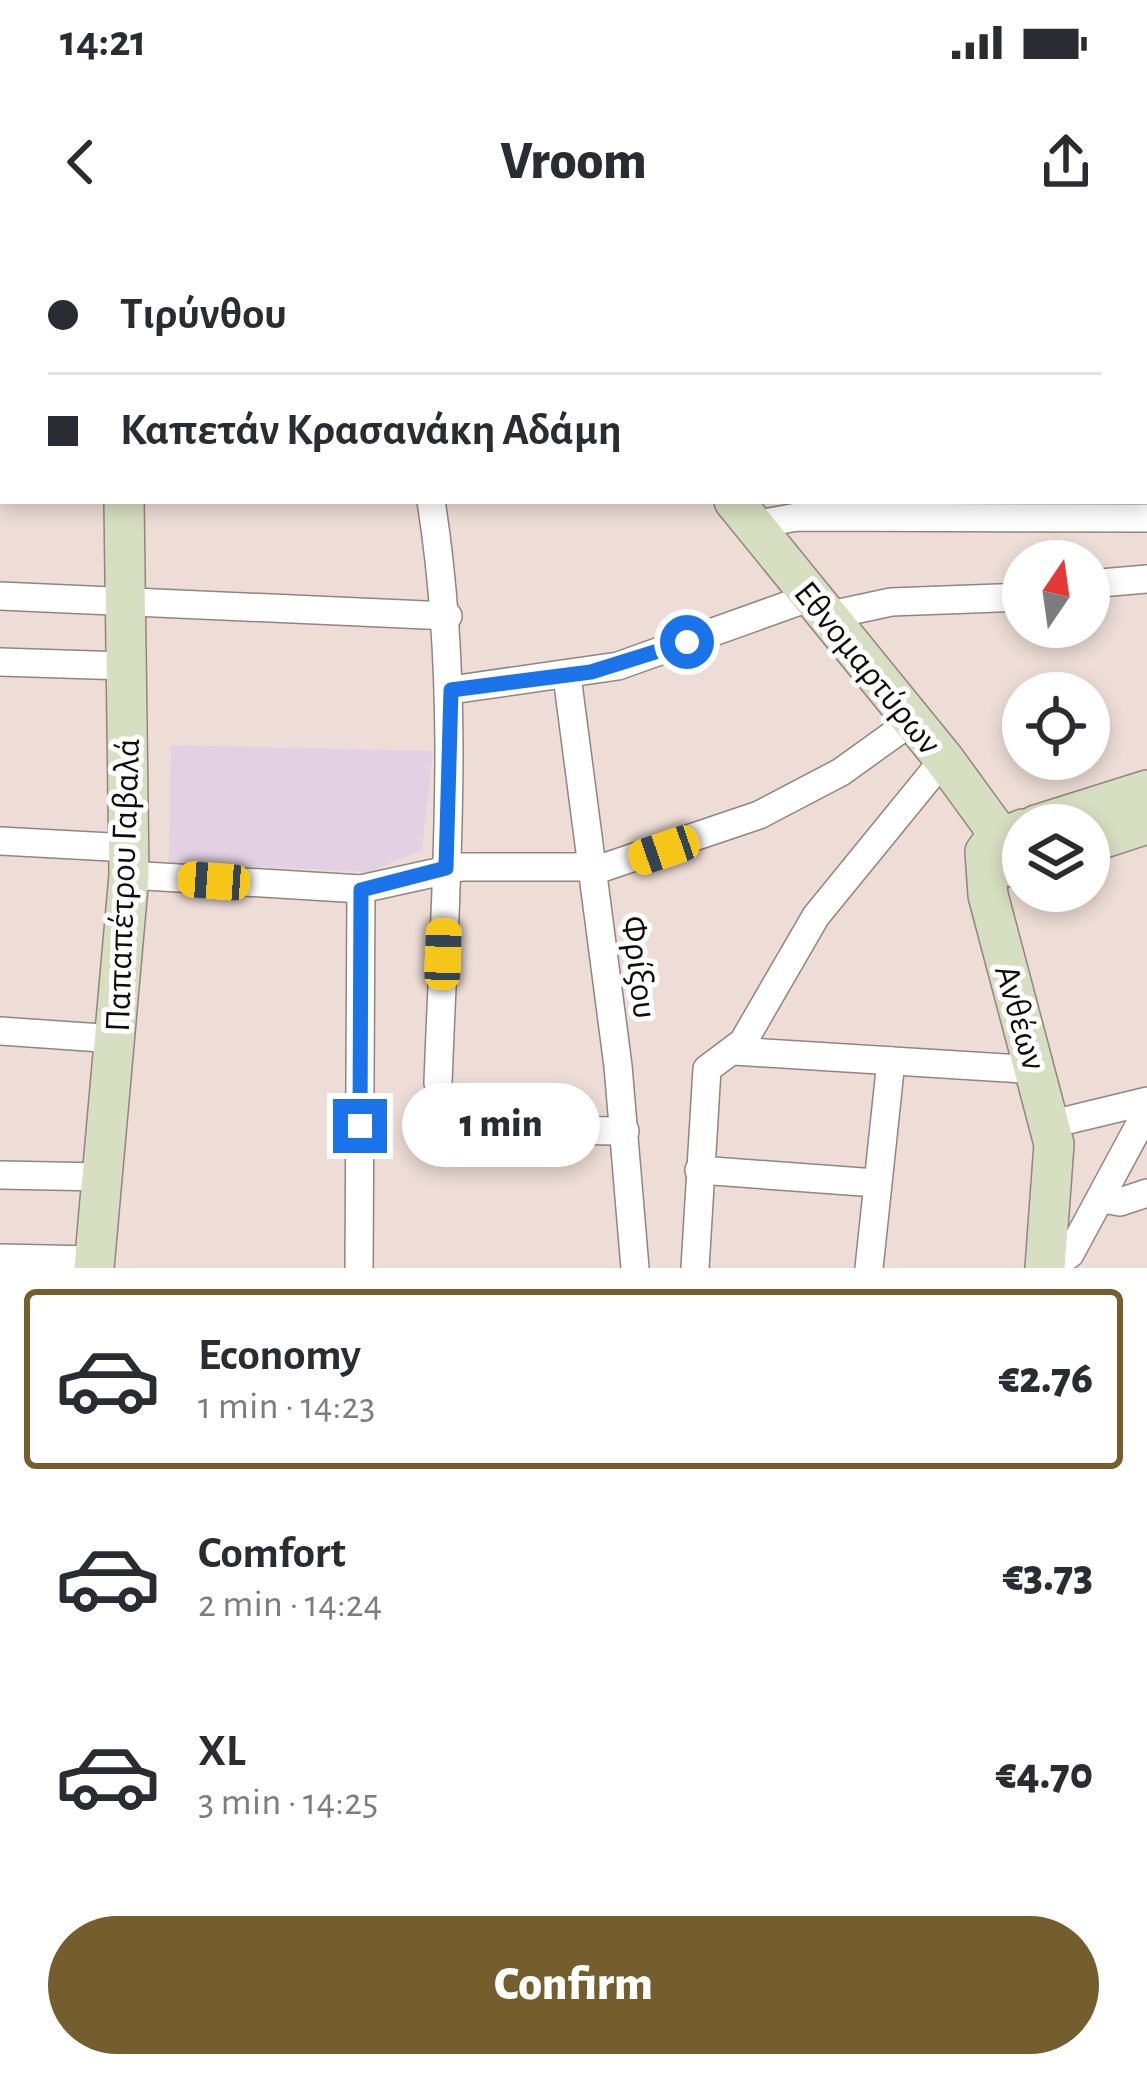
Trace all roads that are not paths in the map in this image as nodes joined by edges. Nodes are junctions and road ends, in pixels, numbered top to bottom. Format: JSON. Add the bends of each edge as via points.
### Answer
{"nodes":[{"id":1,"x":124,"y":504,"type":"edge"},
{"id":2,"x":431,"y":504,"type":"edge"},
{"id":3,"x":744,"y":513,"type":"edge"},
{"id":4,"x":1147,"y":518,"type":"edge"},
{"id":5,"x":1147,"y":579,"type":"edge"},
{"id":6,"x":1110,"y":582,"type":"edge"},
{"id":7,"x":0,"y":596,"type":"edge"},
{"id":8,"x":123,"y":598,"type":"junction"},
{"id":9,"x":1002,"y":598,"type":"edge"},
{"id":10,"x":819,"y":607,"type":"junction"},
{"id":11,"x":448,"y":616,"type":"junction"},
{"id":12,"x":0,"y":662,"type":"edge"},
{"id":13,"x":125,"y":666,"type":"junction"},
{"id":14,"x":567,"y":676,"type":"junction"},
{"id":15,"x":451,"y":690,"type":"junction"},
{"id":16,"x":912,"y":721,"type":"junction"},
{"id":17,"x":944,"y":759,"type":"junction"},
{"id":18,"x":1147,"y":790,"type":"edge"},
{"id":19,"x":1110,"y":806,"type":"edge"},
{"id":20,"x":1147,"y":824,"type":"edge"},
{"id":21,"x":1110,"y":835,"type":"edge"},
{"id":22,"x":1002,"y":837,"type":"edge"},
{"id":23,"x":0,"y":841,"type":"edge"},
{"id":24,"x":129,"y":862,"type":"junction"},
{"id":25,"x":446,"y":868,"type":"junction"},
{"id":26,"x":592,"y":869,"type":"junction"},
{"id":27,"x":361,"y":890,"type":"junction"},
{"id":28,"x":1018,"y":912,"type":"edge"},
{"id":29,"x":0,"y":1031,"type":"edge"},
{"id":30,"x":116,"y":1039,"type":"junction"},
{"id":31,"x":734,"y":1051,"type":"junction"},
{"id":32,"x":891,"y":1061,"type":"junction"},
{"id":33,"x":1037,"y":1070,"type":"junction"},
{"id":34,"x":438,"y":1083,"type":"dead end"},
{"id":35,"x":1147,"y":1101,"type":"edge"},
{"id":36,"x":1147,"y":1111,"type":"edge"},
{"id":37,"x":1052,"y":1124,"type":"junction"},
{"id":38,"x":450,"y":1130,"type":"dead end"},
{"id":39,"x":625,"y":1131,"type":"junction"},
{"id":40,"x":699,"y":1170,"type":"junction"},
{"id":41,"x":0,"y":1175,"type":"edge"},
{"id":42,"x":103,"y":1177,"type":"junction"},
{"id":43,"x":876,"y":1183,"type":"junction"},
{"id":44,"x":1147,"y":1192,"type":"edge"},
{"id":45,"x":1102,"y":1199,"type":"junction"},
{"id":46,"x":0,"y":1258,"type":"edge"},
{"id":47,"x":94,"y":1264,"type":"edge"},
{"id":48,"x":359,"y":1268,"type":"edge"},
{"id":49,"x":635,"y":1268,"type":"edge"},
{"id":50,"x":695,"y":1268,"type":"edge"},
{"id":51,"x":869,"y":1268,"type":"edge"},
{"id":52,"x":1047,"y":1268,"type":"edge"}],
"edges":[{"from":1,"to":8,"type":"street","name":"Παπαπέτρου Γαβαλά"},
{"from":2,"to":11,"type":"street"},
{"from":3,"to":4,"type":"street"},
{"from":3,"to":10,"type":"street","name":"Εθνομαρτύρων"},
{"from":5,"to":6,"type":"street"},
{"from":7,"to":8,"type":"street"},
{"from":8,"to":11,"type":"street"},
{"from":8,"to":13,"type":"street","name":"Παπαπέτρου Γαβαλά"},
{"from":9,"to":10,"type":"street"},
{"from":10,"to":14,"type":"street"},
{"from":10,"to":16,"type":"street","name":"Εθνομαρτύρων"},
{"from":11,"to":15,"type":"street"},
{"from":12,"to":13,"type":"street"},
{"from":13,"to":24,"type":"street","name":"Παπαπέτρου Γαβαλά"},
{"from":14,"to":15,"type":"street"},
{"from":14,"to":26,"type":"street","name":"Φρίξου"},
{"from":15,"to":25,"type":"street"},
{"from":16,"to":17,"type":"street","name":"Εθνομαρτύρων"},
{"from":16,"to":26,"type":"street","via":[[842,772],[760,815]]},
{"from":17,"to":22,"type":"street","name":"Εθνομαρτύρων"},
{"from":17,"to":31,"type":"street","via":[[816,916]]},
{"from":18,"to":19,"type":"street"},
{"from":20,"to":21,"type":"street"},
{"from":23,"to":24,"type":"street"},
{"from":24,"to":27,"type":"street"},
{"from":24,"to":30,"type":"street","name":"Παπαπέτρου Γαβαλά"},
{"from":25,"to":26,"type":"street"},
{"from":25,"to":27,"type":"street"},
{"from":25,"to":34,"type":"street"},
{"from":26,"to":39,"type":"street","name":"Φρίξου"},
{"from":27,"to":48,"type":"street"},
{"from":28,"to":33,"type":"street","name":"Ανθέων"},
{"from":29,"to":30,"type":"street"},
{"from":30,"to":42,"type":"street","name":"Παπαπέτρου Γαβαλά"},
{"from":31,"to":32,"type":"street"},
{"from":31,"to":40,"type":"street","via":[[705,1075]]},
{"from":32,"to":33,"type":"street"},
{"from":32,"to":43,"type":"street"},
{"from":33,"to":37,"type":"street","name":"Ανθέων"},
{"from":35,"to":37,"type":"street"},
{"from":36,"to":45,"type":"street"},
{"from":37,"to":52,"type":"street","name":"Ανθέων"},
{"from":38,"to":39,"type":"street"},
{"from":39,"to":49,"type":"street","name":"Φρίξου"},
{"from":40,"to":43,"type":"street"},
{"from":40,"to":50,"type":"street"},
{"from":41,"to":42,"type":"street"},
{"from":42,"to":47,"type":"street","name":"Παπαπέτρου Γαβαλά"},
{"from":43,"to":51,"type":"street"},
{"from":44,"to":45,"type":"street"},
{"from":45,"to":52,"type":"street","via":[[1070,1254]]},
{"from":46,"to":47,"type":"street"}]}
